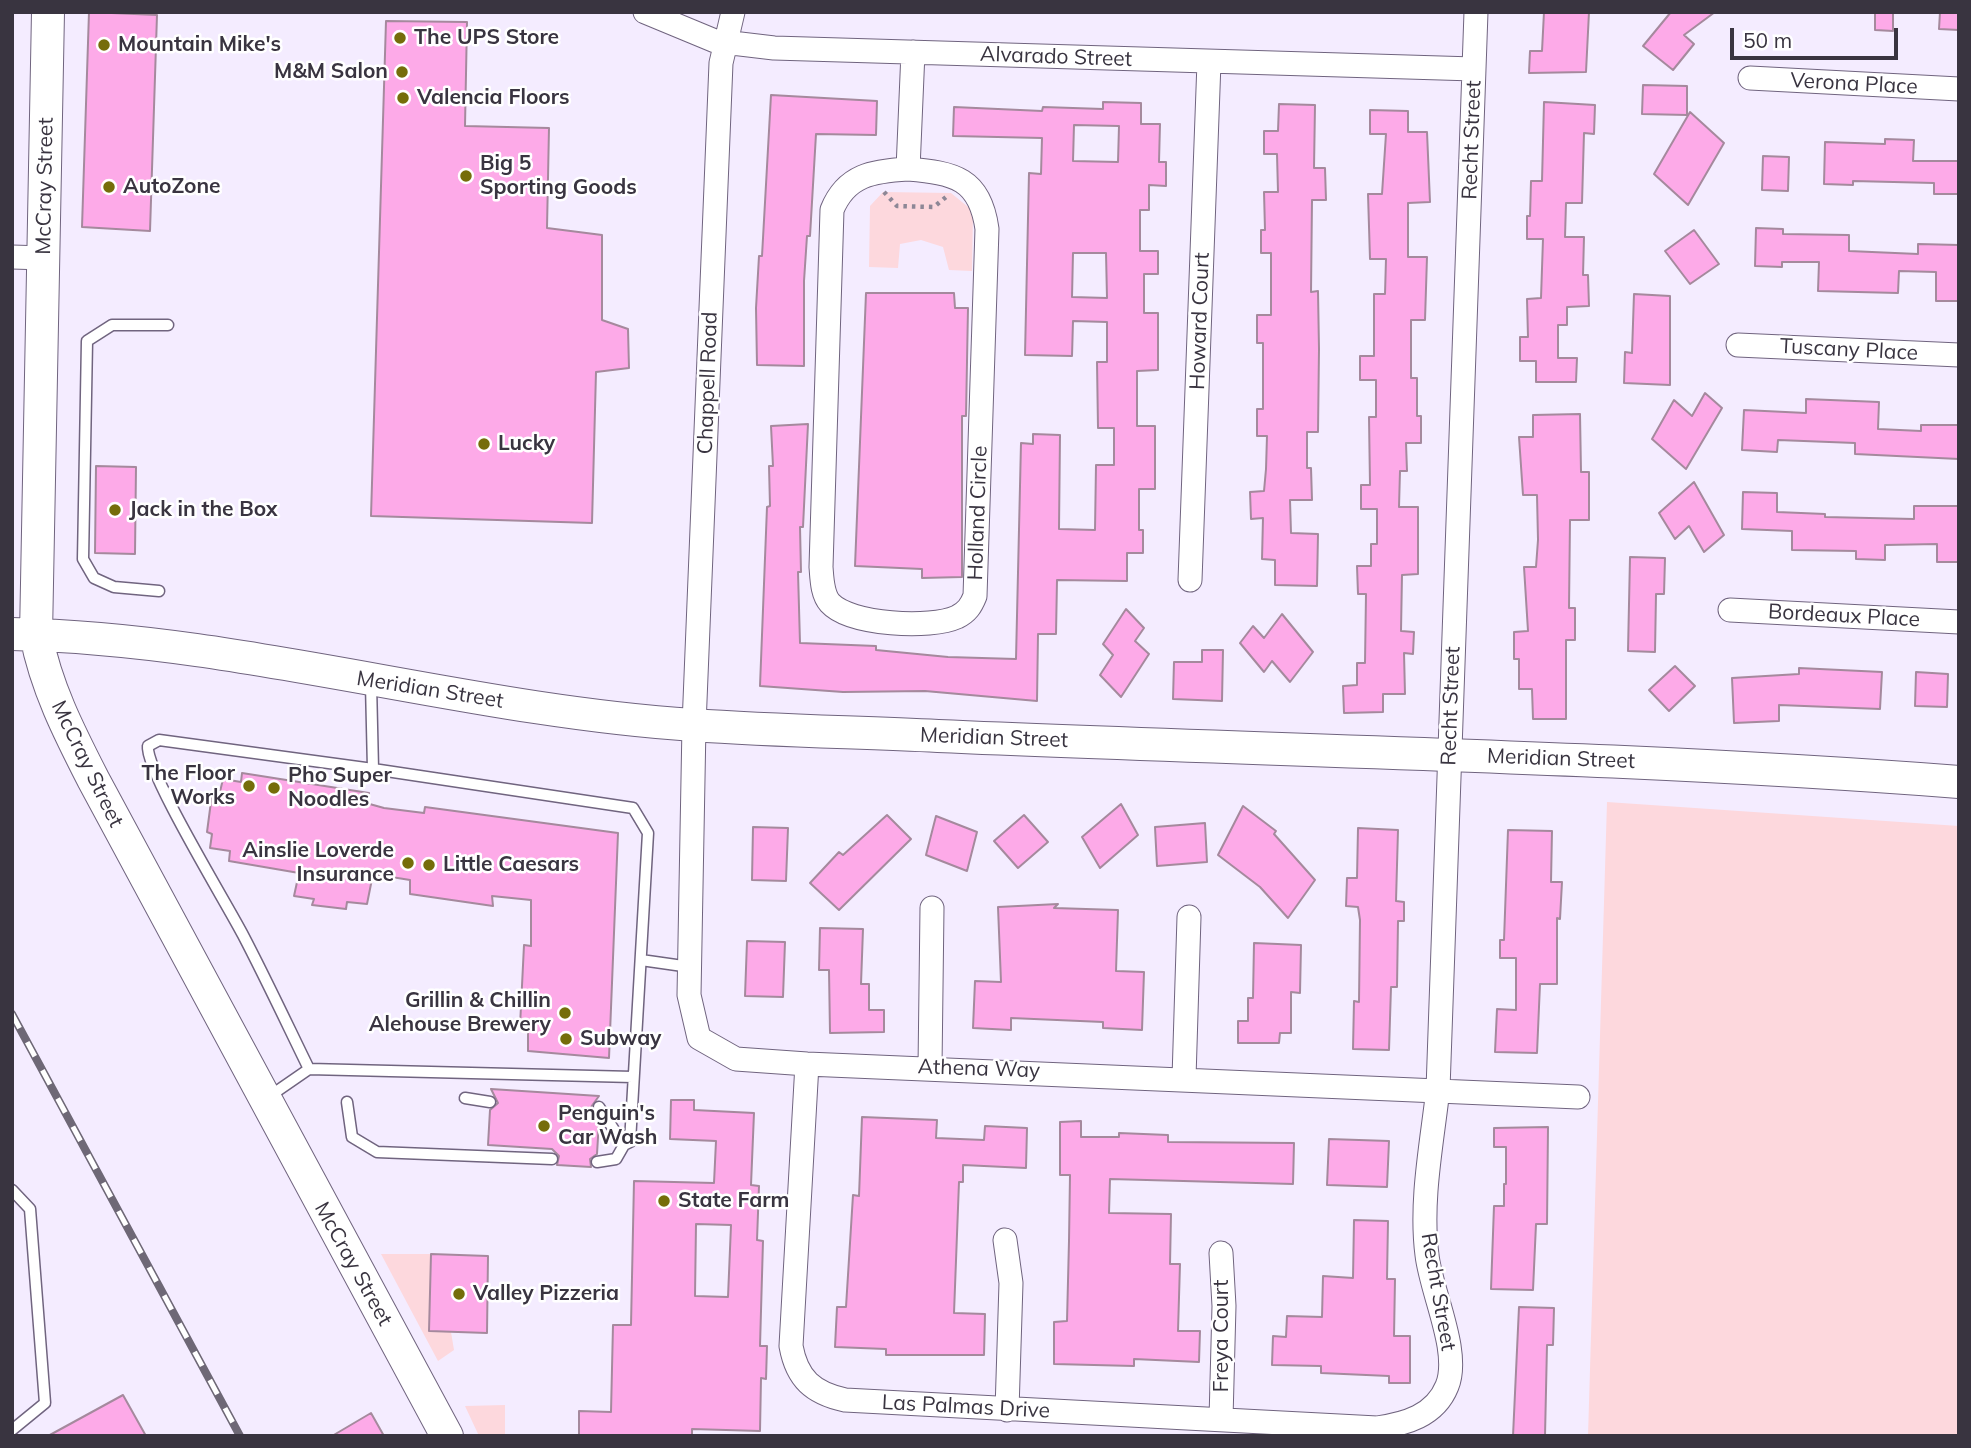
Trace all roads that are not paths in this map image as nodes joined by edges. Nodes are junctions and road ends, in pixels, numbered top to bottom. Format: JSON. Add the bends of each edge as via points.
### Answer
{"nodes":[{"id":1,"x":48,"y":12,"type":"edge"},
{"id":2,"x":645,"y":12,"type":"edge"},
{"id":3,"x":733,"y":12,"type":"edge"},
{"id":4,"x":1476,"y":12,"type":"edge"},
{"id":5,"x":726,"y":42,"type":"junction"},
{"id":6,"x":913,"y":52,"type":"junction"},
{"id":7,"x":1209,"y":62,"type":"junction"},
{"id":8,"x":1474,"y":69,"type":"junction"},
{"id":9,"x":1750,"y":78,"type":"dead end"},
{"id":10,"x":1959,"y":89,"type":"edge"},
{"id":11,"x":908,"y":169,"type":"junction"},
{"id":12,"x":12,"y":257,"type":"edge"},
{"id":13,"x":44,"y":258,"type":"junction"},
{"id":14,"x":168,"y":325,"type":"dead end"},
{"id":15,"x":1738,"y":345,"type":"dead end"},
{"id":16,"x":1959,"y":355,"type":"edge"},
{"id":17,"x":1190,"y":580,"type":"dead end"},
{"id":18,"x":159,"y":591,"type":"dead end"},
{"id":19,"x":1730,"y":610,"type":"dead end"},
{"id":20,"x":1959,"y":622,"type":"edge"},
{"id":21,"x":24,"y":634,"type":"edge"},
{"id":22,"x":371,"y":681,"type":"junction"},
{"id":23,"x":694,"y":725,"type":"junction"},
{"id":24,"x":1449,"y":755,"type":"junction"},
{"id":25,"x":373,"y":769,"type":"junction"},
{"id":26,"x":1959,"y":782,"type":"edge"},
{"id":27,"x":932,"y":908,"type":"dead end"},
{"id":28,"x":1189,"y":917,"type":"dead end"},
{"id":29,"x":641,"y":960,"type":"junction"},
{"id":30,"x":690,"y":967,"type":"junction"},
{"id":31,"x":807,"y":1064,"type":"junction"},
{"id":32,"x":930,"y":1067,"type":"junction"},
{"id":33,"x":309,"y":1069,"type":"junction"},
{"id":34,"x":633,"y":1077,"type":"junction"},
{"id":35,"x":1184,"y":1078,"type":"junction"},
{"id":36,"x":1438,"y":1089,"type":"junction"},
{"id":37,"x":1578,"y":1097,"type":"dead end"},
{"id":38,"x":466,"y":1098,"type":"dead end"},
{"id":39,"x":264,"y":1100,"type":"junction"},
{"id":40,"x":347,"y":1102,"type":"dead end"},
{"id":41,"x":490,"y":1102,"type":"dead end"},
{"id":42,"x":599,"y":1107,"type":"dead end"},
{"id":43,"x":624,"y":1145,"type":"junction"},
{"id":44,"x":552,"y":1159,"type":"dead end"},
{"id":45,"x":597,"y":1162,"type":"dead end"},
{"id":46,"x":12,"y":1190,"type":"edge"},
{"id":47,"x":1005,"y":1240,"type":"dead end"},
{"id":48,"x":1221,"y":1253,"type":"dead end"},
{"id":49,"x":1442,"y":1396,"type":"joint"},
{"id":50,"x":1007,"y":1410,"type":"junction"},
{"id":51,"x":1221,"y":1419,"type":"junction"},
{"id":52,"x":12,"y":1430,"type":"edge"},
{"id":53,"x":447,"y":1436,"type":"edge"}],
"edges":[{"from":1,"to":13,"type":"street","name":"McCray Street"},
{"from":2,"to":5,"type":"street","name":"Alvarado Street"},
{"from":3,"to":5,"type":"street","name":"Chappell Road"},
{"from":4,"to":8,"type":"street","name":"Recht Street"},
{"from":5,"to":6,"type":"street","name":"Alvarado Street"},
{"from":5,"to":23,"type":"street","name":"Chappell Road"},
{"from":6,"to":7,"type":"street","name":"Alvarado Street"},
{"from":6,"to":11,"type":"street"},
{"from":7,"to":8,"type":"street","name":"Alvarado Street"},
{"from":7,"to":17,"type":"street","name":"Howard Court"},
{"from":8,"to":24,"type":"street","name":"Recht Street"},
{"from":9,"to":10,"type":"street","name":"Verona Place"},
{"from":11,"to":11,"type":"street","name":"Holland Circle","via":[[857,177],[838,195],[832,210],[821,567],[827,599],[839,611],[873,620],[926,623],[959,616],[975,596],[987,229],[981,201],[965,181]]},
{"from":12,"to":13,"type":"street"},
{"from":13,"to":21,"type":"street","name":"McCray Street"},
{"from":14,"to":18,"type":"lane","via":[[112,325],[88,341],[85,418],[83,559],[94,578],[114,587]]},
{"from":15,"to":16,"type":"street","name":"Tuscany Place"},
{"from":19,"to":20,"type":"street","name":"Bordeaux Place"},
{"from":21,"to":22,"type":"street","name":"Meridian Street","via":[[158,644]]},
{"from":21,"to":39,"type":"street","name":"McCray Street","via":[[57,708]]},
{"from":22,"to":23,"type":"street","name":"Meridian Street","via":[[623,719]]},
{"from":22,"to":25,"type":"lane"},
{"from":23,"to":24,"type":"street","name":"Meridian Street"},
{"from":23,"to":30,"type":"street","name":"Athena Way"},
{"from":24,"to":26,"type":"street","name":"Meridian Street","via":[[1768,767]]},
{"from":24,"to":36,"type":"street","name":"Recht Street"},
{"from":25,"to":29,"type":"lane","via":[[633,808],[648,833]]},
{"from":25,"to":33,"type":"lane","via":[[159,740],[148,746],[147,754],[165,792]]},
{"from":27,"to":32,"type":"street"},
{"from":28,"to":35,"type":"street"},
{"from":29,"to":30,"type":"lane"},
{"from":29,"to":34,"type":"lane"},
{"from":30,"to":31,"type":"street","name":"Athena Way","via":[[689,995],[699,1038],[736,1059]]},
{"from":31,"to":32,"type":"street","name":"Athena Way"},
{"from":31,"to":50,"type":"street","name":"Las Palmas Drive","via":[[790,1328],[800,1375],[813,1390],[845,1400]]},
{"from":32,"to":35,"type":"street","name":"Athena Way"},
{"from":33,"to":34,"type":"lane"},
{"from":33,"to":39,"type":"lane"},
{"from":34,"to":43,"type":"lane","via":[[630,1142]]},
{"from":35,"to":36,"type":"street","name":"Athena Way"},
{"from":36,"to":37,"type":"street","name":"Athena Way"},
{"from":36,"to":49,"type":"street","name":"Recht Street","via":[[1426,1238],[1450,1357],[1450,1378]]},
{"from":38,"to":41,"type":"lane"},
{"from":39,"to":53,"type":"street","name":"McCray Street"},
{"from":40,"to":44,"type":"lane","via":[[352,1137],[377,1152]]},
{"from":42,"to":43,"type":"lane"},
{"from":43,"to":45,"type":"lane","via":[[616,1159]]},
{"from":46,"to":52,"type":"lane","via":[[30,1209],[45,1403]]},
{"from":47,"to":50,"type":"street","via":[[1011,1283]]},
{"from":48,"to":51,"type":"street","name":"Freya Court"},
{"from":49,"to":51,"type":"street","name":"Las Palmas Drive","via":[[1420,1416],[1377,1428]]},
{"from":50,"to":51,"type":"street","name":"Las Palmas Drive"}]}
